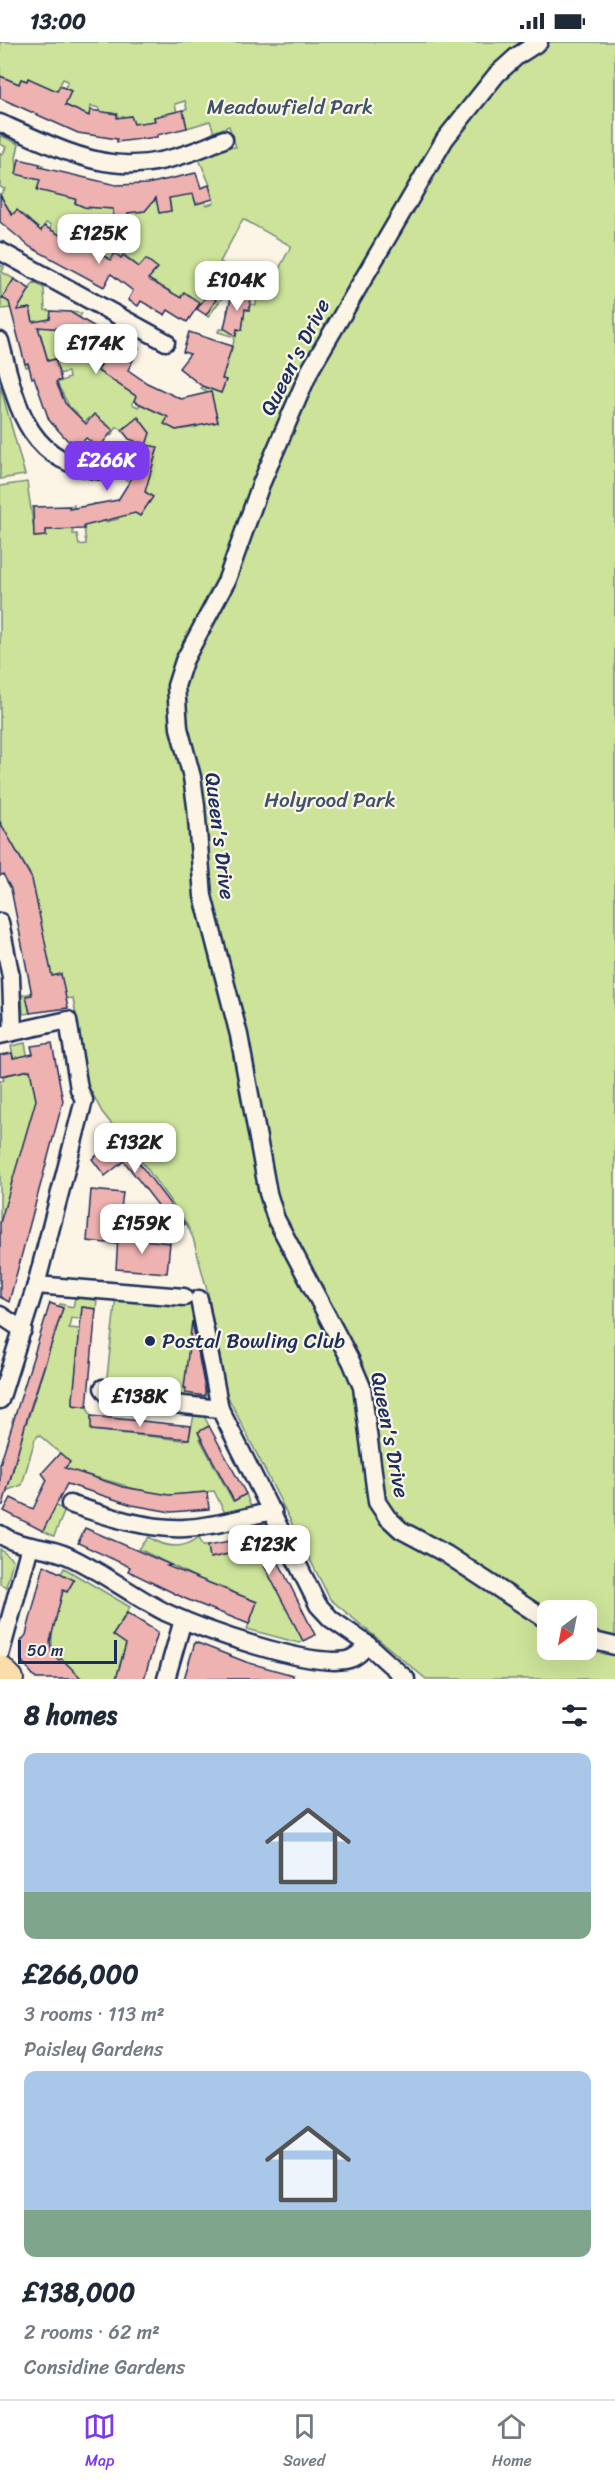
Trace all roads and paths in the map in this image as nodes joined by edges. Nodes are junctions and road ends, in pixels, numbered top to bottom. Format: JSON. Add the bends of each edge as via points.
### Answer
{"nodes":[{"id":1,"x":539,"y":42,"type":"edge"},
{"id":2,"x":0,"y":123,"type":"edge"},
{"id":3,"x":224,"y":139,"type":"dead end"},
{"id":4,"x":0,"y":251,"type":"edge"},
{"id":5,"x":0,"y":340,"type":"edge"},
{"id":6,"x":166,"y":342,"type":"dead end"},
{"id":7,"x":103,"y":471,"type":"dead end"},
{"id":8,"x":0,"y":922,"type":"edge"},
{"id":9,"x":6,"y":1033,"type":"edge"},
{"id":10,"x":36,"y":1285,"type":"junction"},
{"id":11,"x":0,"y":1315,"type":"edge"},
{"id":12,"x":23,"y":1330,"type":"junction"},
{"id":13,"x":103,"y":1388,"type":"dead end"},
{"id":14,"x":0,"y":1400,"type":"edge"},
{"id":15,"x":220,"y":1409,"type":"junction"},
{"id":16,"x":70,"y":1504,"type":"dead end"},
{"id":17,"x":273,"y":1511,"type":"junction"},
{"id":18,"x":0,"y":1534,"type":"edge"},
{"id":19,"x":30,"y":1546,"type":"junction"},
{"id":20,"x":537,"y":1614,"type":"edge"},
{"id":21,"x":183,"y":1620,"type":"junction"},
{"id":22,"x":597,"y":1642,"type":"edge"},
{"id":23,"x":367,"y":1644,"type":"junction"},
{"id":24,"x":615,"y":1646,"type":"edge"},
{"id":25,"x":0,"y":1655,"type":"edge"},
{"id":26,"x":0,"y":1669,"type":"edge"},
{"id":27,"x":10,"y":1679,"type":"edge"},
{"id":28,"x":166,"y":1679,"type":"edge"},
{"id":29,"x":406,"y":1679,"type":"edge"}],
"edges":[{"from":1,"to":20,"type":"street","name":"Queen's Drive","via":[[497,74],[445,139],[310,370],[261,484],[226,582],[180,670],[176,697],[179,728],[192,777],[203,896],[239,1035],[268,1193],[276,1219],[362,1388],[377,1502],[401,1530],[446,1554]]},
{"from":2,"to":3,"type":"street","via":[[74,156],[113,165],[156,163],[211,153]]},
{"from":4,"to":6,"type":"street"},
{"from":5,"to":7,"type":"street","via":[[16,403],[30,432],[67,462]]},
{"from":8,"to":9,"type":"street","via":[[12,977]]},
{"from":9,"to":10,"type":"street","via":[[68,1020],[84,1100]]},
{"from":10,"to":12,"type":"street"},
{"from":10,"to":15,"type":"street","via":[[192,1298]]},
{"from":11,"to":12,"type":"street"},
{"from":12,"to":14,"type":"street"},
{"from":13,"to":15,"type":"street","via":[[110,1397]]},
{"from":15,"to":17,"type":"street"},
{"from":16,"to":17,"type":"street","via":[[136,1522],[180,1528]]},
{"from":17,"to":23,"type":"street","via":[[318,1605]]},
{"from":18,"to":19,"type":"street"},
{"from":19,"to":21,"type":"street","via":[[71,1557]]},
{"from":19,"to":25,"type":"street"},
{"from":21,"to":23,"type":"street","via":[[296,1656],[346,1660]]},
{"from":21,"to":28,"type":"street"},
{"from":22,"to":24,"type":"street"},
{"from":23,"to":29,"type":"street"},
{"from":26,"to":27,"type":"main road"}]}
